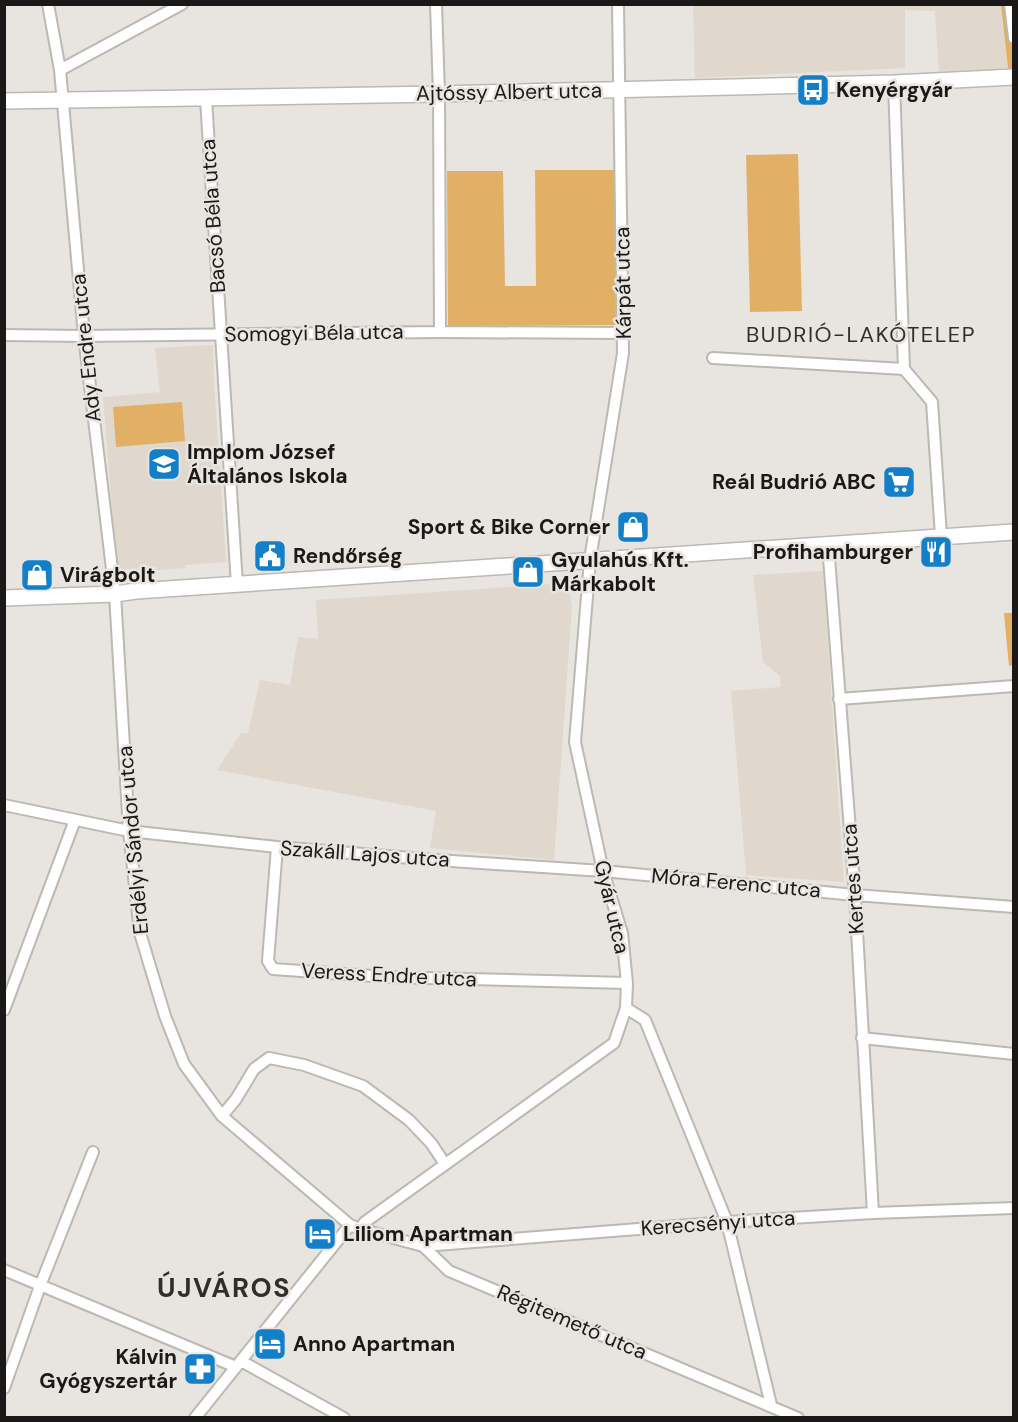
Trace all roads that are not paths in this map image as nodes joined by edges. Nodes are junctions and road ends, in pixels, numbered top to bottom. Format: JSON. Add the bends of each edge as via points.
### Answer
{"nodes":[{"id":1,"x":48,"y":4,"type":"edge"},
{"id":2,"x":182,"y":4,"type":"edge"},
{"id":3,"x":436,"y":4,"type":"edge"},
{"id":4,"x":618,"y":4,"type":"edge"},
{"id":5,"x":1010,"y":4,"type":"edge"},
{"id":6,"x":1014,"y":38,"type":"edge"},
{"id":7,"x":60,"y":70,"type":"junction"},
{"id":8,"x":1014,"y":77,"type":"edge"},
{"id":9,"x":894,"y":83,"type":"junction"},
{"id":10,"x":621,"y":89,"type":"junction"},
{"id":11,"x":439,"y":94,"type":"junction"},
{"id":12,"x":206,"y":99,"type":"junction"},
{"id":13,"x":4,"y":101,"type":"edge"},
{"id":14,"x":62,"y":101,"type":"junction"},
{"id":15,"x":440,"y":332,"type":"junction"},
{"id":16,"x":623,"y":333,"type":"junction"},
{"id":17,"x":221,"y":334,"type":"junction"},
{"id":18,"x":4,"y":335,"type":"edge"},
{"id":19,"x":84,"y":336,"type":"junction"},
{"id":20,"x":713,"y":358,"type":"dead end"},
{"id":21,"x":904,"y":369,"type":"junction"},
{"id":22,"x":1014,"y":532,"type":"edge"},
{"id":23,"x":941,"y":536,"type":"junction"},
{"id":24,"x":828,"y":545,"type":"junction"},
{"id":25,"x":590,"y":560,"type":"junction"},
{"id":26,"x":237,"y":585,"type":"junction"},
{"id":27,"x":115,"y":594,"type":"junction"},
{"id":28,"x":4,"y":598,"type":"edge"},
{"id":29,"x":1014,"y":686,"type":"edge"},
{"id":30,"x":839,"y":699,"type":"junction"},
{"id":31,"x":4,"y":805,"type":"edge"},
{"id":32,"x":75,"y":820,"type":"junction"},
{"id":33,"x":129,"y":831,"type":"junction"},
{"id":34,"x":277,"y":847,"type":"junction"},
{"id":35,"x":603,"y":871,"type":"junction"},
{"id":36,"x":855,"y":895,"type":"junction"},
{"id":37,"x":1014,"y":907,"type":"edge"},
{"id":38,"x":627,"y":983,"type":"junction"},
{"id":39,"x":626,"y":1008,"type":"junction"},
{"id":40,"x":4,"y":1010,"type":"edge"},
{"id":41,"x":862,"y":1038,"type":"junction"},
{"id":42,"x":1014,"y":1054,"type":"edge"},
{"id":43,"x":222,"y":1116,"type":"junction"},
{"id":44,"x":93,"y":1152,"type":"dead end"},
{"id":45,"x":445,"y":1164,"type":"junction"},
{"id":46,"x":1014,"y":1208,"type":"edge"},
{"id":47,"x":873,"y":1213,"type":"junction"},
{"id":48,"x":727,"y":1222,"type":"junction"},
{"id":49,"x":355,"y":1227,"type":"junction"},
{"id":50,"x":423,"y":1246,"type":"junction"},
{"id":51,"x":4,"y":1270,"type":"edge"},
{"id":52,"x":40,"y":1286,"type":"junction"},
{"id":53,"x":238,"y":1364,"type":"junction"},
{"id":54,"x":4,"y":1388,"type":"edge"},
{"id":55,"x":771,"y":1405,"type":"junction"},
{"id":56,"x":195,"y":1418,"type":"edge"},
{"id":57,"x":344,"y":1418,"type":"edge"},
{"id":58,"x":798,"y":1418,"type":"edge"}],
"edges":[{"from":1,"to":7,"type":"street","name":"Ady Endre utca"},
{"from":2,"to":7,"type":"street"},
{"from":3,"to":11,"type":"street"},
{"from":4,"to":10,"type":"street","name":"Kárpát utca"},
{"from":5,"to":6,"type":"street"},
{"from":7,"to":14,"type":"street","name":"Ady Endre utca"},
{"from":8,"to":9,"type":"street","name":"Ajtóssy Albert utca"},
{"from":9,"to":10,"type":"street","name":"Ajtóssy Albert utca"},
{"from":9,"to":21,"type":"street"},
{"from":10,"to":11,"type":"street","name":"Ajtóssy Albert utca"},
{"from":10,"to":16,"type":"street","name":"Kárpát utca"},
{"from":11,"to":12,"type":"street","name":"Ajtóssy Albert utca"},
{"from":11,"to":15,"type":"street"},
{"from":12,"to":14,"type":"street","name":"Ajtóssy Albert utca"},
{"from":12,"to":17,"type":"street","name":"Bacsó Béla utca"},
{"from":13,"to":14,"type":"street","name":"Ajtóssy Albert utca"},
{"from":14,"to":19,"type":"street","name":"Ady Endre utca"},
{"from":15,"to":16,"type":"street","name":"Somogyi Béla utca"},
{"from":15,"to":17,"type":"street","name":"Somogyi Béla utca"},
{"from":16,"to":25,"type":"street","name":"Kárpát utca"},
{"from":17,"to":19,"type":"street","name":"Somogyi Béla utca"},
{"from":17,"to":26,"type":"street","name":"Bacsó Béla utca"},
{"from":18,"to":19,"type":"street","name":"Somogyi Béla utca"},
{"from":19,"to":27,"type":"street","name":"Ady Endre utca"},
{"from":20,"to":21,"type":"street"},
{"from":21,"to":23,"type":"street","via":[[932,402]]},
{"from":22,"to":23,"type":"street"},
{"from":23,"to":24,"type":"street"},
{"from":24,"to":25,"type":"street"},
{"from":24,"to":30,"type":"street","name":"Kertes utca"},
{"from":25,"to":26,"type":"street"},
{"from":25,"to":35,"type":"street","name":"Gyár utca","via":[[575,742]]},
{"from":26,"to":27,"type":"street"},
{"from":27,"to":28,"type":"street"},
{"from":27,"to":33,"type":"street","name":"Erdélyi Sándor utca"},
{"from":29,"to":30,"type":"street"},
{"from":30,"to":36,"type":"street","name":"Kertes utca"},
{"from":31,"to":32,"type":"street","name":"Szakáll Lajos utca"},
{"from":32,"to":33,"type":"street","name":"Szakáll Lajos utca"},
{"from":32,"to":40,"type":"street"},
{"from":33,"to":34,"type":"street","name":"Szakáll Lajos utca"},
{"from":33,"to":43,"type":"street","name":"Erdélyi Sándor utca","via":[[140,933],[165,1016],[184,1064]]},
{"from":34,"to":35,"type":"street","name":"Szakáll Lajos utca"},
{"from":34,"to":38,"type":"street","name":"Veress Endre utca","via":[[267,961],[273,969],[387,977]]},
{"from":35,"to":36,"type":"street","name":"Móra Ferenc utca"},
{"from":35,"to":38,"type":"street","name":"Gyár utca","via":[[622,933]]},
{"from":36,"to":37,"type":"street","name":"Móra Ferenc utca"},
{"from":36,"to":41,"type":"street","name":"Kertes utca"},
{"from":38,"to":39,"type":"street","name":"Gyár utca"},
{"from":39,"to":45,"type":"street","name":"Gyár utca","via":[[614,1043]]},
{"from":39,"to":48,"type":"street","via":[[645,1020]]},
{"from":41,"to":42,"type":"street"},
{"from":41,"to":47,"type":"street","name":"Kertes utca"},
{"from":43,"to":45,"type":"street","via":[[254,1069],[268,1058],[303,1065],[363,1086],[409,1120]]},
{"from":43,"to":49,"type":"street","name":"Erdélyi Sándor utca"},
{"from":44,"to":52,"type":"street"},
{"from":45,"to":49,"type":"street","name":"Gyár utca"},
{"from":46,"to":47,"type":"street","name":"Kerecsényi utca"},
{"from":47,"to":48,"type":"street","name":"Kerecsényi utca"},
{"from":48,"to":50,"type":"street","name":"Kerecsényi utca"},
{"from":48,"to":55,"type":"street"},
{"from":49,"to":50,"type":"street","name":"Régitemető utca"},
{"from":49,"to":53,"type":"street","name":"Gyár utca"},
{"from":50,"to":55,"type":"street","name":"Régitemető utca","via":[[449,1271]]},
{"from":51,"to":52,"type":"street"},
{"from":52,"to":53,"type":"street"},
{"from":52,"to":54,"type":"street"},
{"from":53,"to":56,"type":"street","name":"Gyár utca"},
{"from":53,"to":57,"type":"street"},
{"from":55,"to":58,"type":"street","name":"Régitemető utca"}]}
